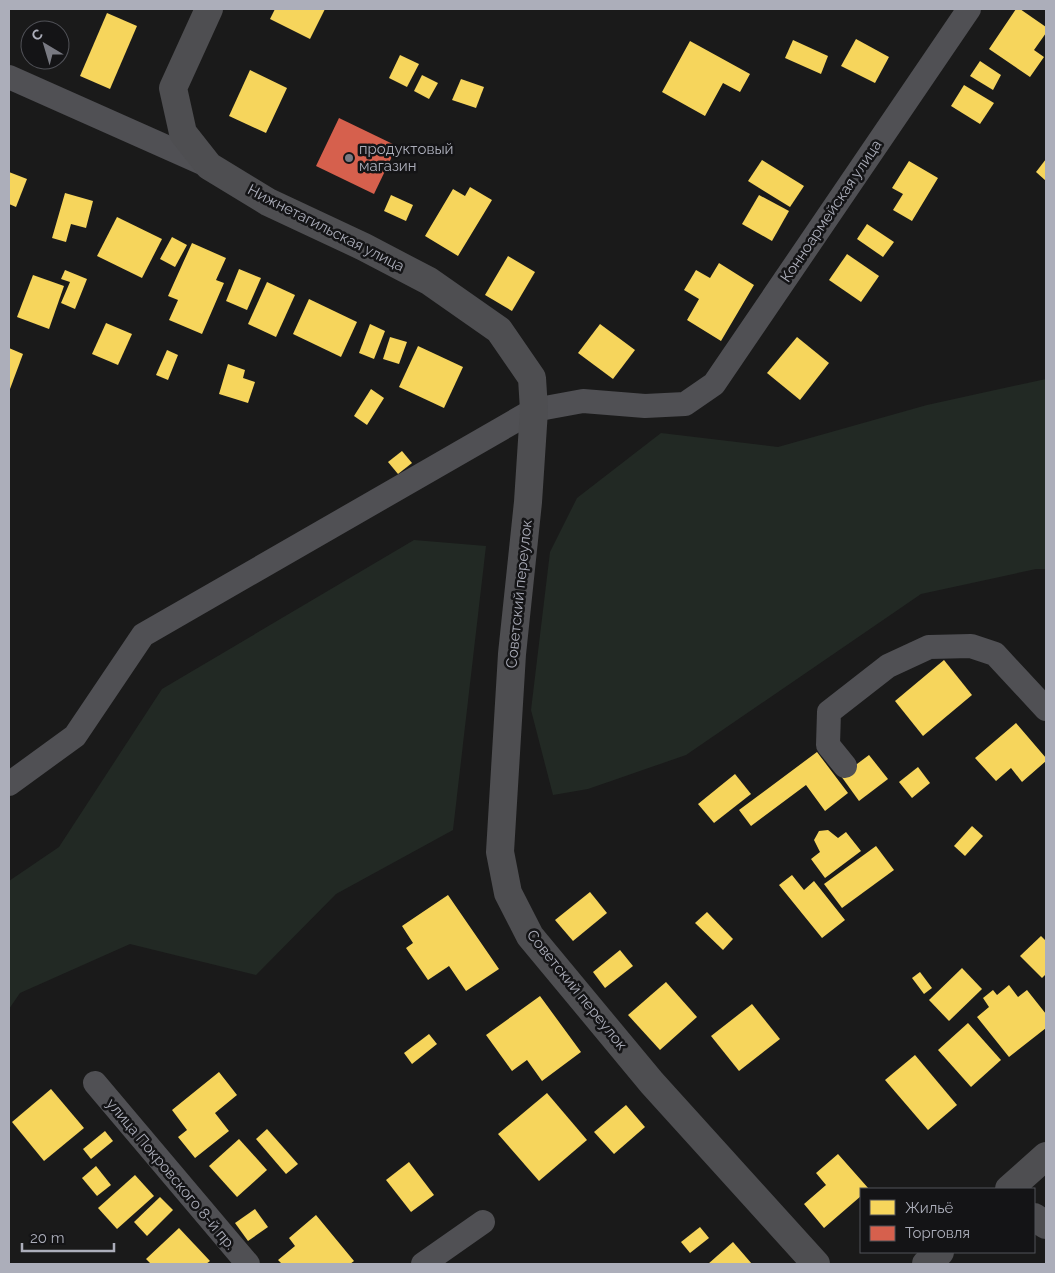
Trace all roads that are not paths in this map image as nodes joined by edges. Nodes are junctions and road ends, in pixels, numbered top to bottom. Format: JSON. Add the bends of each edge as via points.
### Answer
{"nodes":[{"id":1,"x":209,"y":9,"type":"edge"},
{"id":2,"x":969,"y":9,"type":"edge"},
{"id":3,"x":9,"y":77,"type":"edge"},
{"id":4,"x":209,"y":166,"type":"junction"},
{"id":5,"x":534,"y":410,"type":"junction"},
{"id":6,"x":1046,"y":709,"type":"edge"},
{"id":7,"x":845,"y":766,"type":"dead end"},
{"id":8,"x":9,"y":784,"type":"edge"},
{"id":9,"x":95,"y":1083,"type":"dead end"},
{"id":10,"x":1046,"y":1156,"type":"edge"},
{"id":11,"x":1011,"y":1188,"type":"edge"},
{"id":12,"x":1035,"y":1217,"type":"edge"},
{"id":13,"x":483,"y":1222,"type":"dead end"},
{"id":14,"x":1046,"y":1226,"type":"edge"},
{"id":15,"x":939,"y":1253,"type":"edge"},
{"id":16,"x":248,"y":1264,"type":"edge"},
{"id":17,"x":422,"y":1264,"type":"edge"},
{"id":18,"x":816,"y":1264,"type":"edge"},
{"id":19,"x":926,"y":1264,"type":"edge"}],
"edges":[{"from":1,"to":4,"type":"street","via":[[173,88],[183,133]]},
{"from":2,"to":5,"type":"street","name":"Конноармейская улица","via":[[714,384],[685,404],[644,406],[582,402]]},
{"from":3,"to":4,"type":"street","name":"Нижнетагильская улица"},
{"from":4,"to":5,"type":"street","name":"Нижнетагильская улица","via":[[268,202],[428,281],[499,330],[532,378]]},
{"from":5,"to":8,"type":"street","via":[[143,635],[75,736]]},
{"from":5,"to":18,"type":"street","name":"Советский переулок","via":[[512,654],[500,852],[508,893],[530,936],[652,1083]]},
{"from":6,"to":7,"type":"street","via":[[995,654],[971,646],[929,647],[888,666],[829,712],[828,745]]},
{"from":9,"to":16,"type":"street","name":"улица Покровского 8-й пр."},
{"from":10,"to":11,"type":"street"},
{"from":12,"to":14,"type":"street"},
{"from":13,"to":17,"type":"street"},
{"from":15,"to":19,"type":"street"}]}
